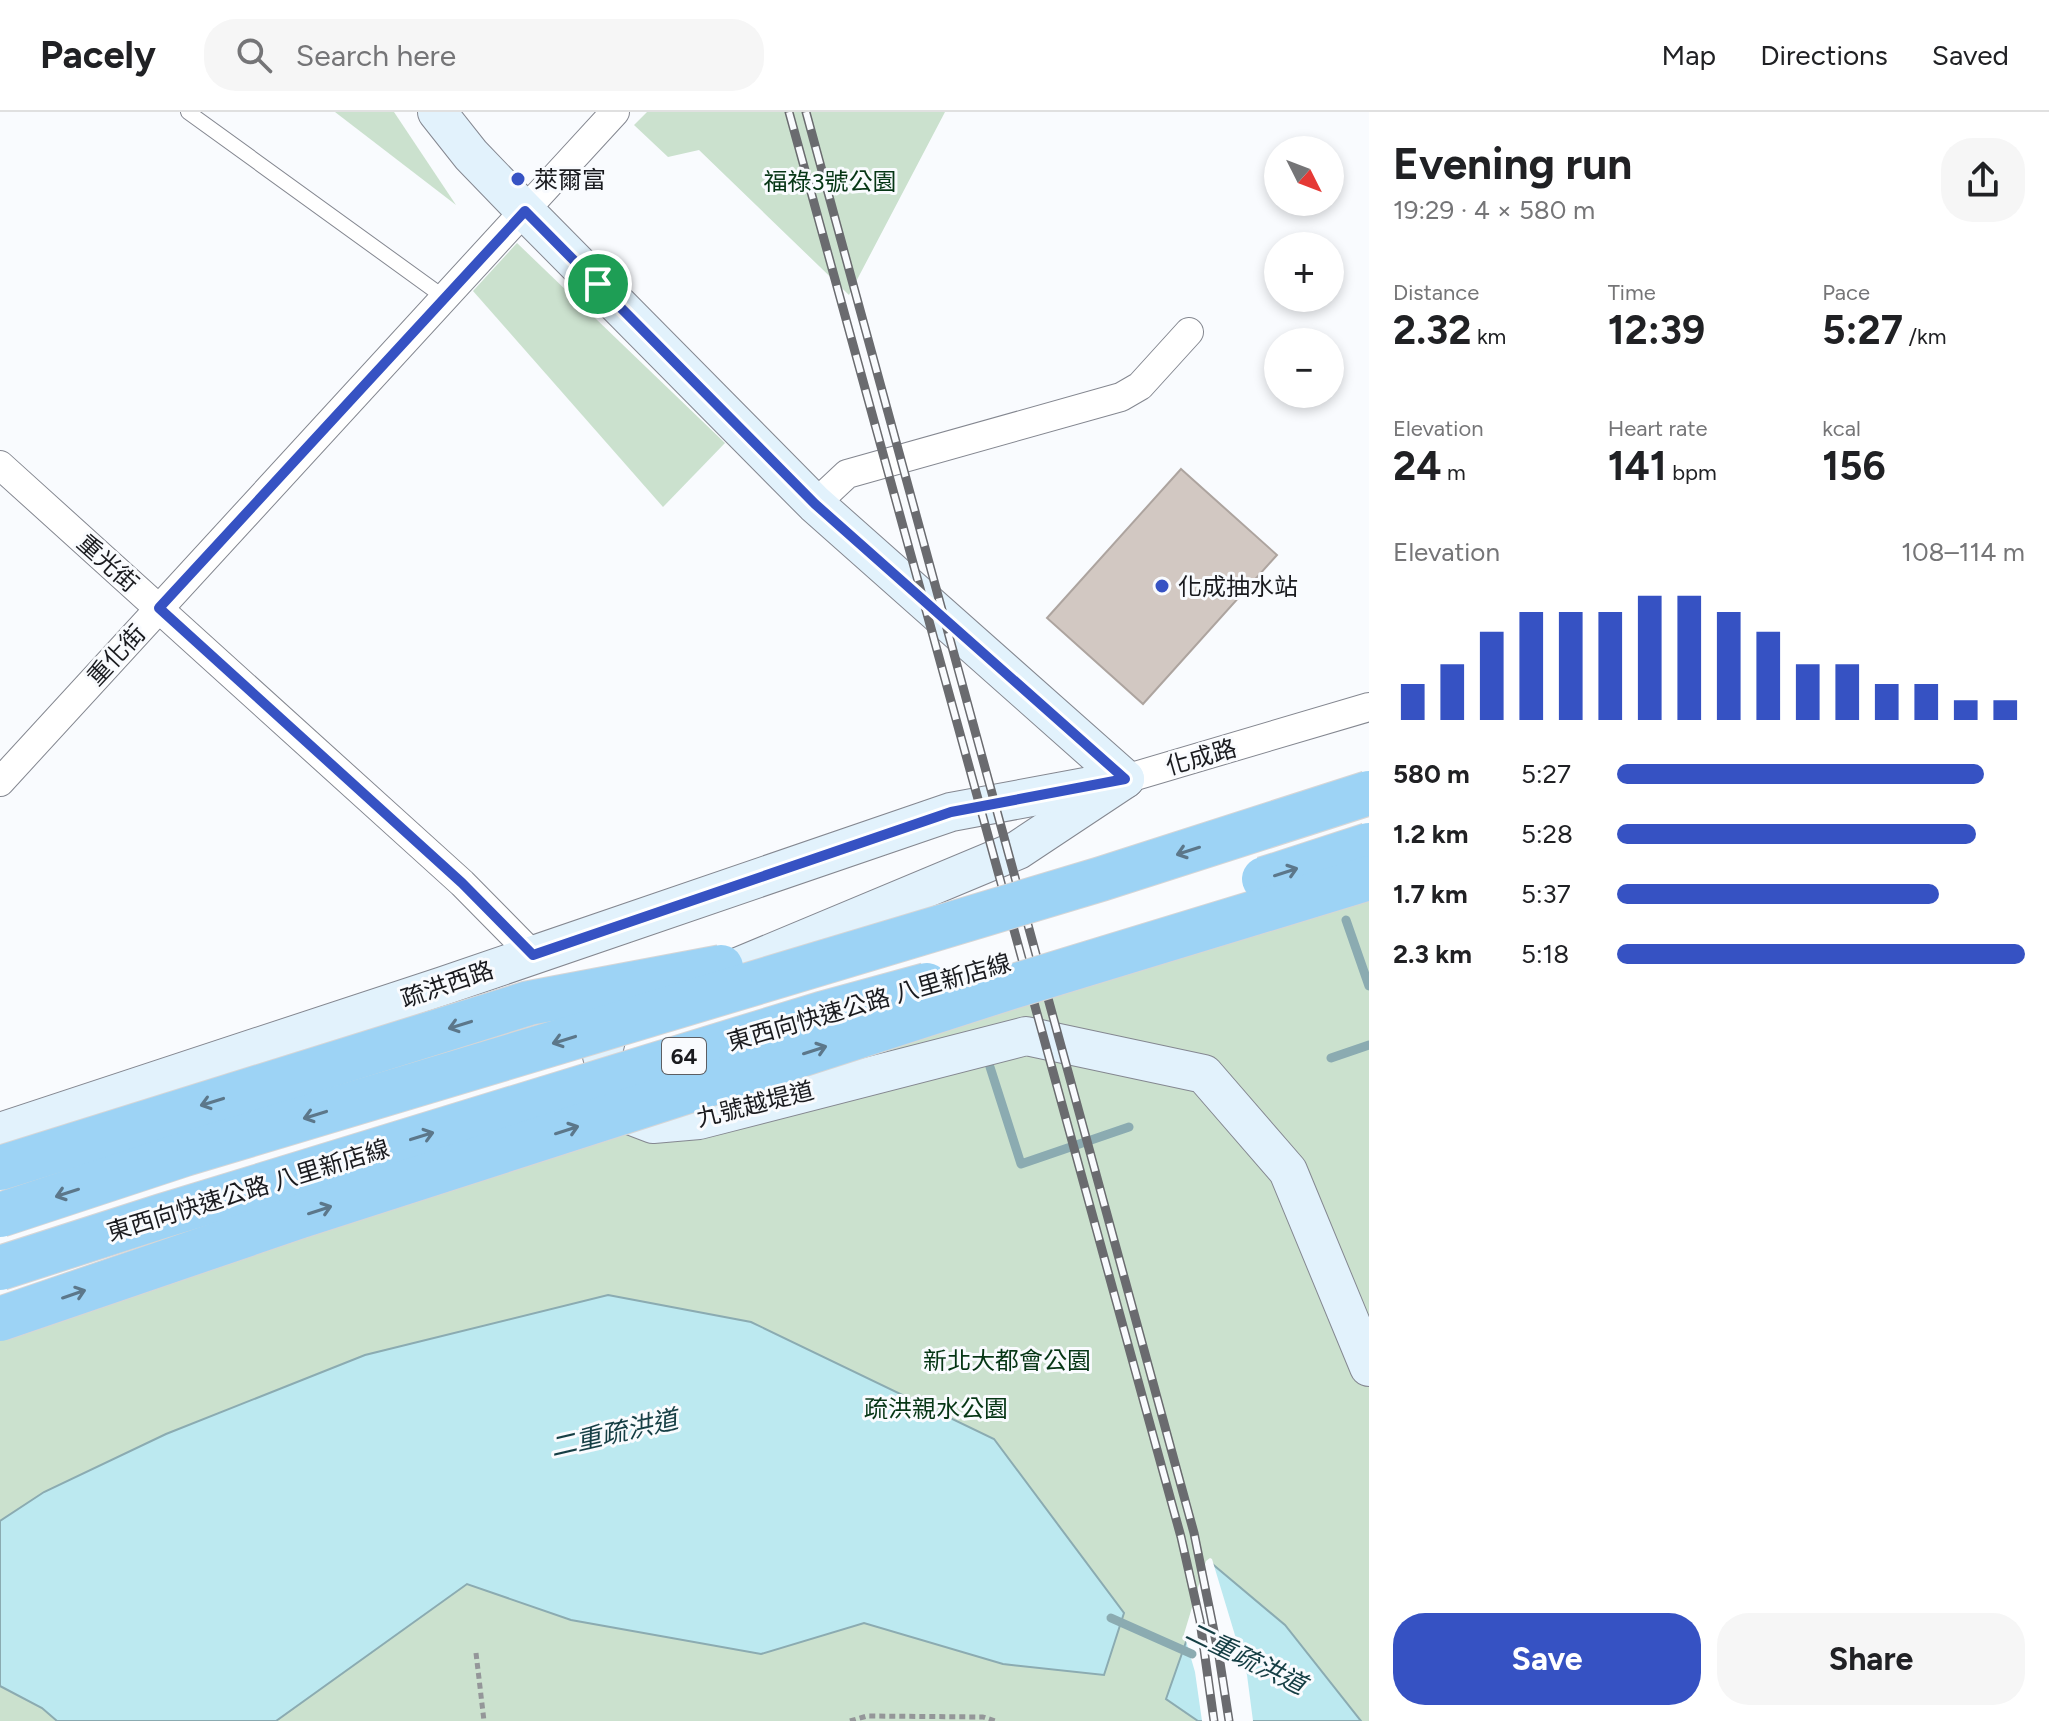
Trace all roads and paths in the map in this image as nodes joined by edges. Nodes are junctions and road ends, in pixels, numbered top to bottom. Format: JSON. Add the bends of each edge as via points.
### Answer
{"nodes":[{"id":1,"x":188,"y":112,"type":"edge"},
{"id":2,"x":437,"y":112,"type":"edge"},
{"id":3,"x":615,"y":112,"type":"edge"},
{"id":4,"x":525,"y":211,"type":"junction"},
{"id":5,"x":445,"y":298,"type":"junction"},
{"id":6,"x":1189,"y":332,"type":"dead end"},
{"id":7,"x":0,"y":465,"type":"edge"},
{"id":8,"x":815,"y":504,"type":"junction"},
{"id":9,"x":159,"y":608,"type":"junction"},
{"id":10,"x":1369,"y":707,"type":"edge"},
{"id":11,"x":1125,"y":779,"type":"junction"},
{"id":12,"x":0,"y":782,"type":"edge"},
{"id":13,"x":1369,"y":793,"type":"edge"},
{"id":14,"x":1369,"y":845,"type":"edge"},
{"id":15,"x":1369,"y":878,"type":"edge"},
{"id":16,"x":948,"y":924,"type":"junction"},
{"id":17,"x":533,"y":955,"type":"junction"},
{"id":18,"x":0,"y":1132,"type":"edge"},
{"id":19,"x":0,"y":1168,"type":"edge"},
{"id":20,"x":0,"y":1215,"type":"edge"},
{"id":21,"x":0,"y":1268,"type":"edge"},
{"id":22,"x":0,"y":1319,"type":"edge"},
{"id":23,"x":1369,"y":1367,"type":"edge"},
{"id":24,"x":476,"y":1653,"type":"dead end"},
{"id":25,"x":484,"y":1721,"type":"edge"},
{"id":26,"x":850,"y":1721,"type":"edge"},
{"id":27,"x":995,"y":1721,"type":"edge"}],
"edges":[{"from":1,"to":5,"type":"lane"},
{"from":2,"to":4,"type":"street"},
{"from":3,"to":4,"type":"street","name":"重化街"},
{"from":4,"to":5,"type":"street","name":"重化街"},
{"from":4,"to":8,"type":"street"},
{"from":5,"to":9,"type":"street","name":"重化街"},
{"from":6,"to":8,"type":"street","via":[[1140,386],[1121,397],[847,474]]},
{"from":7,"to":9,"type":"street","name":"重光街"},
{"from":8,"to":11,"type":"street"},
{"from":9,"to":12,"type":"street","name":"重化街"},
{"from":9,"to":17,"type":"street","name":"重光街","via":[[462,883]]},
{"from":10,"to":11,"type":"street","name":"化成路"},
{"from":11,"to":17,"type":"street","name":"疏洪西路","via":[[951,812]]},
{"from":11,"to":23,"type":"street","name":"九號越堤道","via":[[1018,850],[611,1020],[602,1056],[618,1102],[632,1116],[653,1124],[699,1120],[1026,1036],[1204,1074],[1288,1171]]},
{"from":13,"to":16,"type":"highway","name":"東西向快速公路 八里新店線","number":"64","one_way":true,"bridge":true},
{"from":21,"to":14,"type":"highway","name":"東西向快速公路 八里新店線","number":"64","one_way":true,"bridge":true,"via":[[806,1018],[993,966]]},
{"from":22,"to":15,"type":"highway","one_way":true,"bridge":true,"via":[[313,1212],[1011,987]]},
{"from":16,"to":19,"type":"highway","one_way":true,"bridge":true,"via":[[529,1003]]},
{"from":16,"to":20,"type":"highway","name":"東西向快速公路 八里新店線","number":"64","one_way":true,"bridge":true,"via":[[185,1154]]},
{"from":17,"to":18,"type":"street","name":"疏洪西路"},
{"from":24,"to":25,"type":"path"},
{"from":26,"to":27,"type":"path","via":[[867,1716]]}]}
